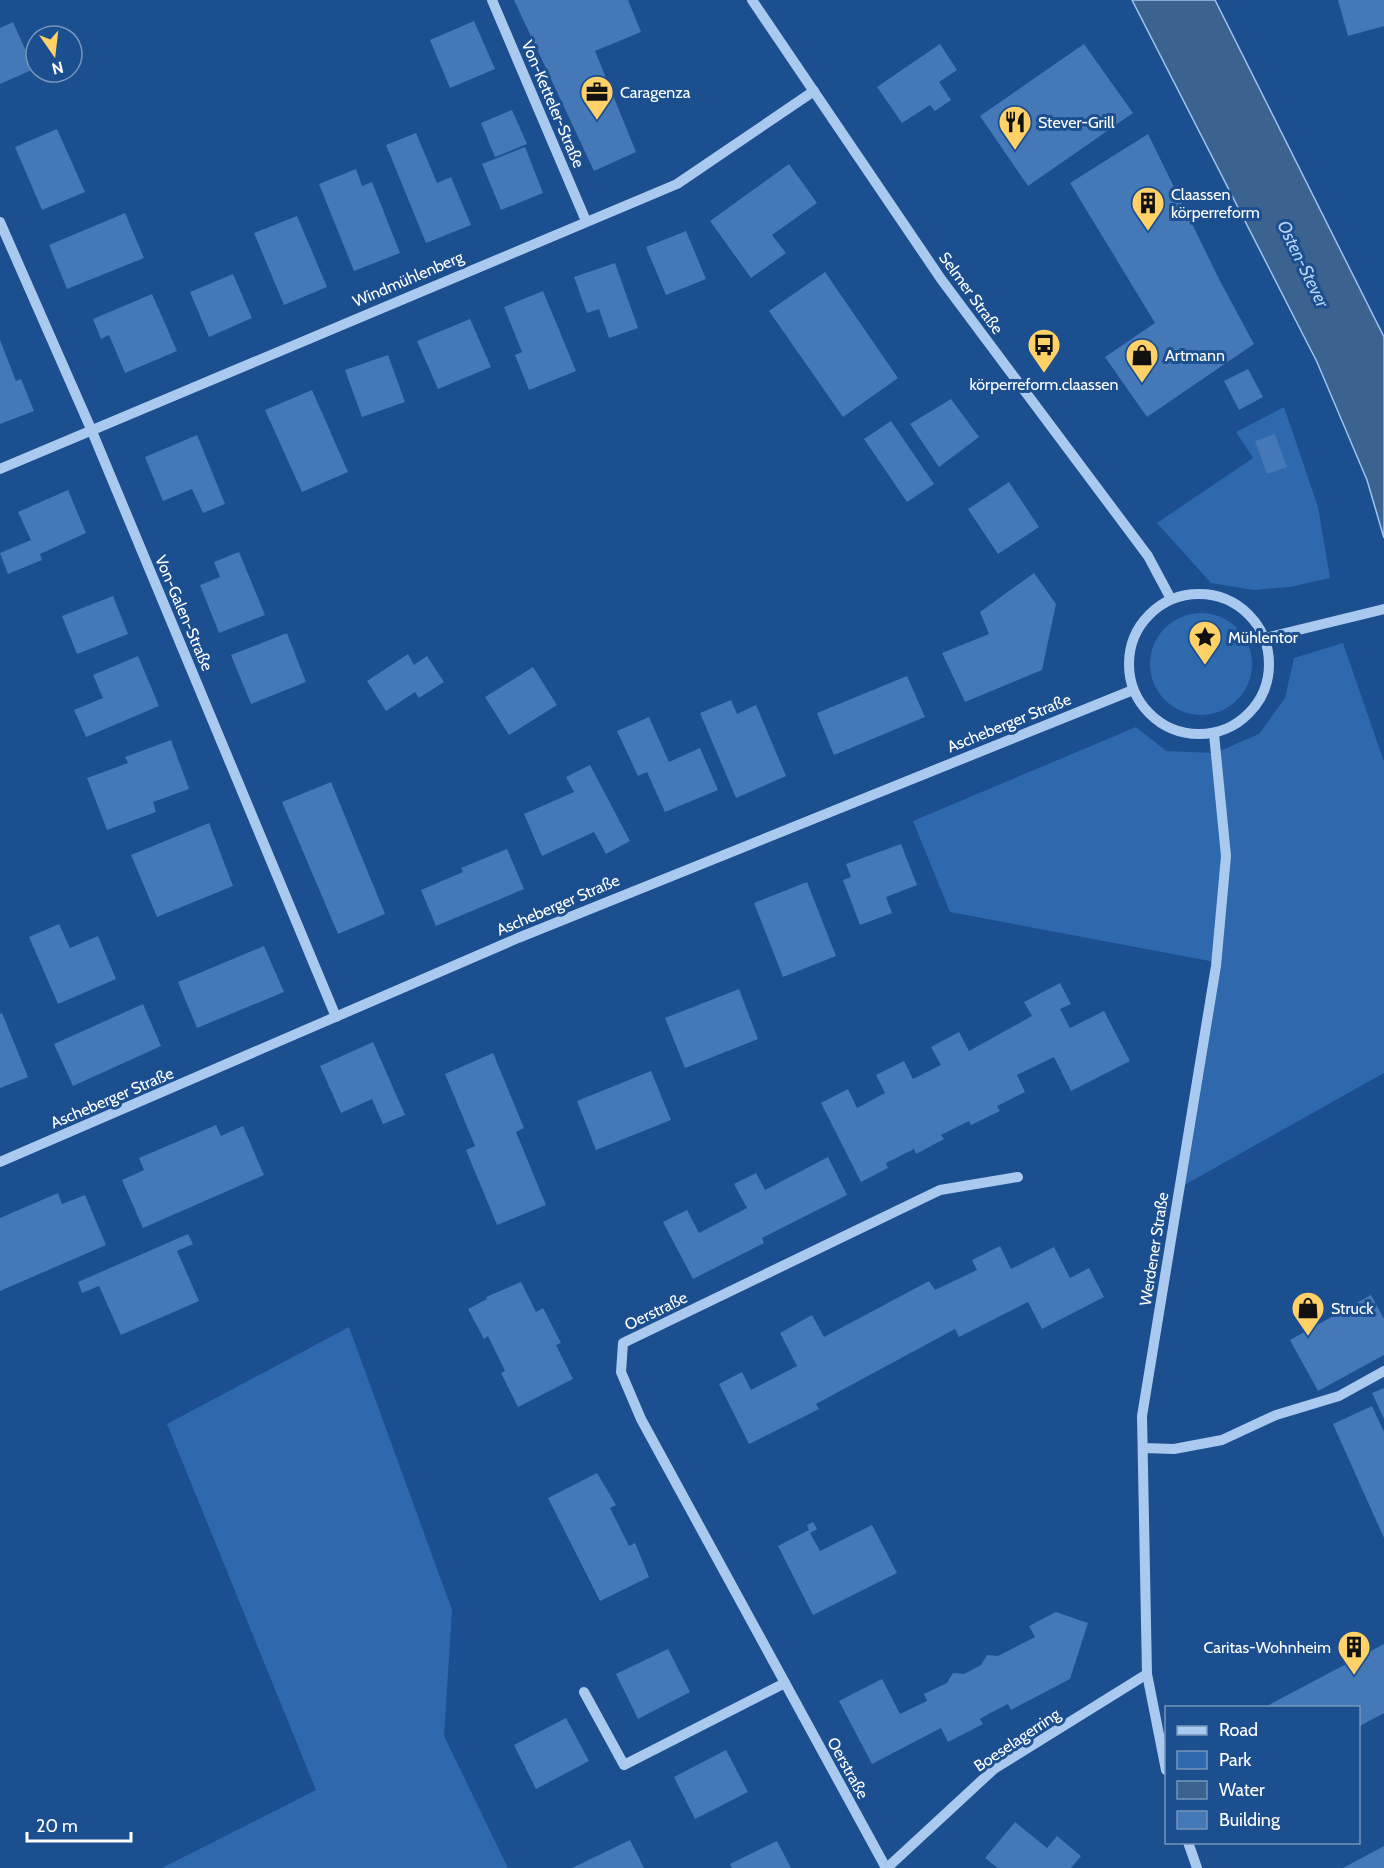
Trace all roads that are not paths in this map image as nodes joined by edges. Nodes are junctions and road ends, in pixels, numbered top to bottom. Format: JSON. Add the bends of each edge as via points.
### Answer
{"nodes":[{"id":1,"x":492,"y":0,"type":"edge"},
{"id":2,"x":752,"y":0,"type":"edge"},
{"id":3,"x":813,"y":91,"type":"junction"},
{"id":4,"x":586,"y":221,"type":"junction"},
{"id":5,"x":0,"y":222,"type":"edge"},
{"id":6,"x":91,"y":429,"type":"junction"},
{"id":7,"x":0,"y":469,"type":"edge"},
{"id":8,"x":1171,"y":599,"type":"junction"},
{"id":9,"x":1384,"y":609,"type":"edge"},
{"id":10,"x":1265,"y":638,"type":"junction"},
{"id":11,"x":1133,"y":690,"type":"junction"},
{"id":12,"x":1214,"y":734,"type":"junction"},
{"id":13,"x":336,"y":1017,"type":"junction"},
{"id":14,"x":0,"y":1162,"type":"edge"},
{"id":15,"x":1018,"y":1177,"type":"dead end"},
{"id":16,"x":1384,"y":1371,"type":"edge"},
{"id":17,"x":1143,"y":1448,"type":"junction"},
{"id":18,"x":1147,"y":1674,"type":"junction"},
{"id":19,"x":785,"y":1683,"type":"junction"},
{"id":20,"x":584,"y":1692,"type":"dead end"},
{"id":21,"x":1165,"y":1760,"type":"edge"},
{"id":22,"x":1189,"y":1844,"type":"edge"},
{"id":23,"x":886,"y":1868,"type":"edge"},
{"id":24,"x":1197,"y":1868,"type":"edge"}],
"edges":[{"from":1,"to":4,"type":"street","name":"Von-Ketteler-Straße"},
{"from":2,"to":3,"type":"street","name":"Selmer Straße"},
{"from":3,"to":4,"type":"street","name":"Windmühlenberg","via":[[677,184]]},
{"from":3,"to":8,"type":"street","name":"Selmer Straße","via":[[940,279],[1148,556]]},
{"from":4,"to":6,"type":"street","name":"Windmühlenberg"},
{"from":5,"to":6,"type":"street","name":"Von-Galen-Straße"},
{"from":6,"to":7,"type":"street","name":"Windmühlenberg"},
{"from":6,"to":13,"type":"street","name":"Von-Galen-Straße"},
{"from":8,"to":10,"type":"street","via":[[1195,594],[1220,596],[1241,607]]},
{"from":8,"to":11,"type":"street","via":[[1152,612],[1137,631],[1129,654]]},
{"from":9,"to":10,"type":"street"},
{"from":10,"to":12,"type":"street","via":[[1269,675],[1260,701],[1241,721]]},
{"from":11,"to":12,"type":"street","via":[[1152,717],[1172,730]]},
{"from":11,"to":13,"type":"street","name":"Ascheberger Straße","via":[[706,860]]},
{"from":12,"to":17,"type":"street","name":"Werdener Straße","via":[[1226,856],[1216,966],[1142,1416]]},
{"from":13,"to":14,"type":"street","name":"Ascheberger Straße"},
{"from":15,"to":19,"type":"street","name":"Oerstraße","via":[[940,1190],[623,1343],[621,1372],[641,1419]]},
{"from":16,"to":17,"type":"street","via":[[1339,1396],[1276,1415],[1222,1440],[1174,1449]]},
{"from":17,"to":18,"type":"street","name":"Werdener Straße"},
{"from":18,"to":21,"type":"street","name":"Werdener Straße"},
{"from":18,"to":23,"type":"street","name":"Boeselagerring","via":[[994,1769]]},
{"from":19,"to":20,"type":"street","via":[[624,1765]]},
{"from":19,"to":23,"type":"street","name":"Oerstraße"},
{"from":22,"to":24,"type":"street"}]}
